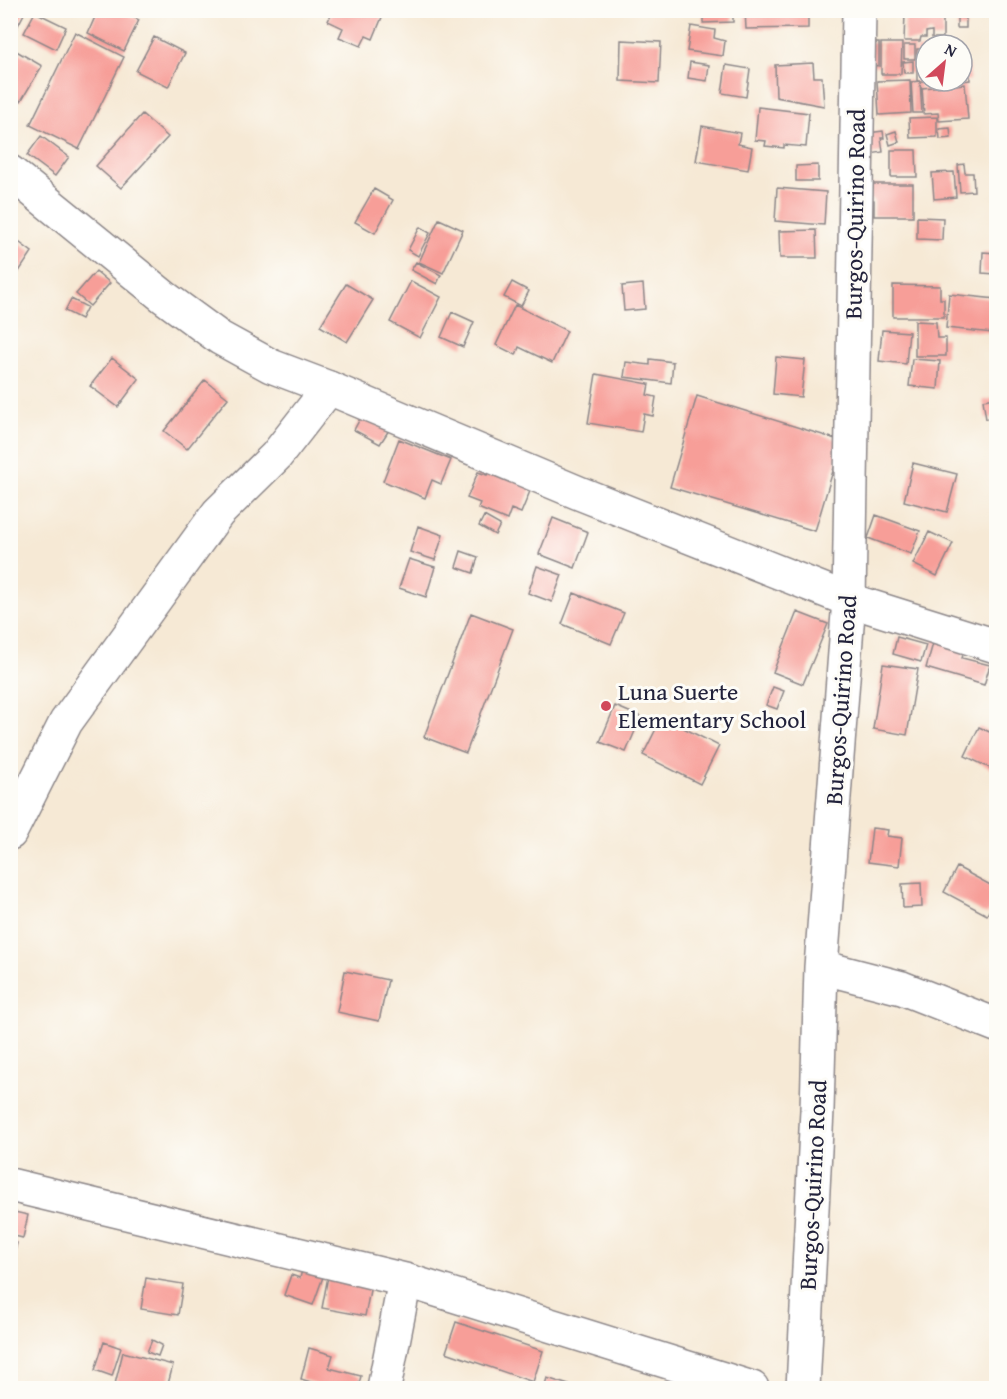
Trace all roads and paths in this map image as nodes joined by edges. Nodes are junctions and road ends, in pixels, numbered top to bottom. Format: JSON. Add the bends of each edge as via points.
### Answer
{"nodes":[{"id":1,"x":859,"y":10,"type":"edge"},
{"id":2,"x":10,"y":172,"type":"edge"},
{"id":3,"x":329,"y":388,"type":"junction"},
{"id":4,"x":849,"y":600,"type":"junction"},
{"id":5,"x":996,"y":646,"type":"edge"},
{"id":6,"x":10,"y":833,"type":"edge"},
{"id":7,"x":821,"y":967,"type":"junction"},
{"id":8,"x":996,"y":1025,"type":"edge"},
{"id":9,"x":10,"y":1185,"type":"edge"},
{"id":10,"x":405,"y":1280,"type":"junction"},
{"id":11,"x":384,"y":1389,"type":"edge"},
{"id":12,"x":752,"y":1389,"type":"edge"},
{"id":13,"x":803,"y":1389,"type":"edge"}],
"edges":[{"from":1,"to":4,"type":"street","name":"Burgos-Quirino Road"},
{"from":2,"to":3,"type":"street","via":[[220,338],[271,366]]},
{"from":3,"to":4,"type":"street"},
{"from":3,"to":6,"type":"street","via":[[276,456],[218,513],[66,722]]},
{"from":4,"to":5,"type":"street"},
{"from":4,"to":7,"type":"street","name":"Burgos-Quirino Road"},
{"from":7,"to":8,"type":"street","via":[[902,988]]},
{"from":7,"to":13,"type":"street","name":"Burgos-Quirino Road"},
{"from":9,"to":10,"type":"street"},
{"from":10,"to":11,"type":"street"},
{"from":10,"to":12,"type":"street"}]}
